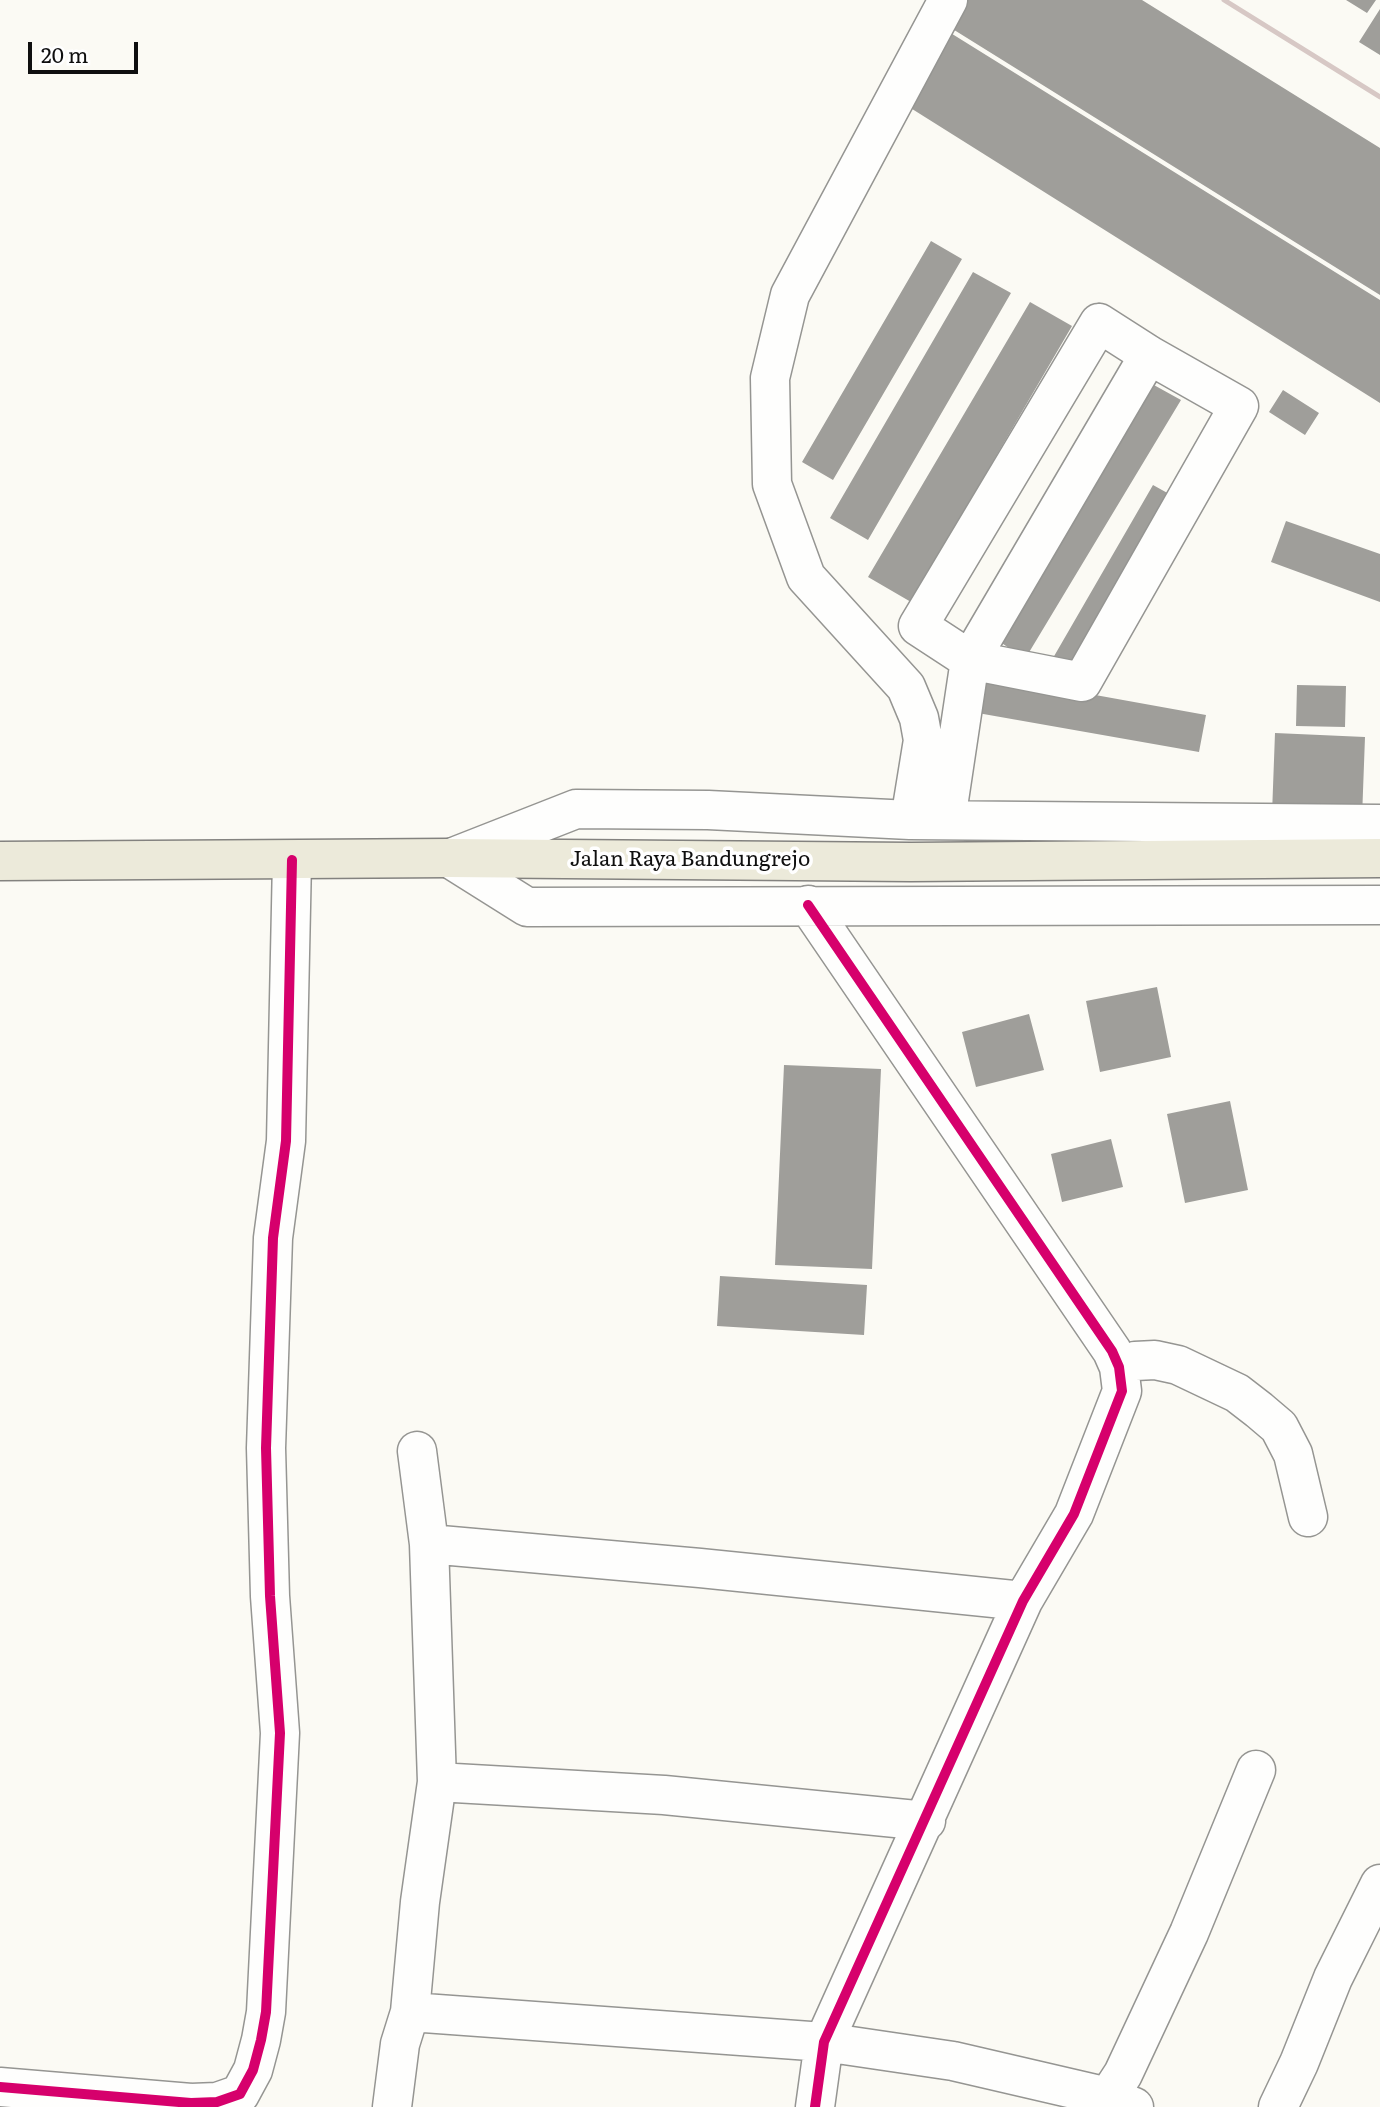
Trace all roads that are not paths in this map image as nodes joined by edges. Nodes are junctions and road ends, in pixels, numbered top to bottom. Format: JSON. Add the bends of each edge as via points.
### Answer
{"nodes":[{"id":1,"x":948,"y":0,"type":"edge"},
{"id":2,"x":1149,"y":355,"type":"junction"},
{"id":3,"x":970,"y":660,"type":"junction"},
{"id":4,"x":928,"y":820,"type":"junction"},
{"id":5,"x":1380,"y":824,"type":"edge"},
{"id":6,"x":1380,"y":858,"type":"edge"},
{"id":7,"x":449,"y":859,"type":"junction"},
{"id":8,"x":292,"y":860,"type":"junction"},
{"id":9,"x":0,"y":861,"type":"edge"},
{"id":10,"x":808,"y":905,"type":"junction"},
{"id":11,"x":1380,"y":905,"type":"edge"},
{"id":12,"x":1119,"y":1367,"type":"junction"},
{"id":13,"x":417,"y":1451,"type":"dead end"},
{"id":14,"x":1308,"y":1517,"type":"dead end"},
{"id":15,"x":429,"y":1544,"type":"junction"},
{"id":16,"x":1023,"y":1601,"type":"junction"},
{"id":17,"x":1256,"y":1770,"type":"dead end"},
{"id":18,"x":437,"y":1782,"type":"junction"},
{"id":19,"x":926,"y":1821,"type":"junction"},
{"id":20,"x":1380,"y":1884,"type":"edge"},
{"id":21,"x":410,"y":2012,"type":"junction"},
{"id":22,"x":824,"y":2042,"type":"junction"},
{"id":23,"x":0,"y":2087,"type":"edge"},
{"id":24,"x":1121,"y":2102,"type":"edge"},
{"id":25,"x":392,"y":2107,"type":"edge"},
{"id":26,"x":815,"y":2107,"type":"edge"},
{"id":27,"x":1278,"y":2107,"type":"edge"}],
"edges":[{"from":1,"to":4,"type":"street","via":[[790,295],[770,378],[772,484],[806,577],[906,687],[923,740]]},
{"from":2,"to":3,"type":"street"},
{"from":2,"to":3,"type":"street","via":[[1099,323],[918,626]]},
{"from":2,"to":3,"type":"street","via":[[1239,406],[1082,682]]},
{"from":3,"to":4,"type":"street"},
{"from":4,"to":5,"type":"street"},
{"from":4,"to":7,"type":"street","via":[[576,809]]},
{"from":6,"to":7,"type":"main road","name":"Jalan Raya Bandungrejo"},
{"from":7,"to":8,"type":"main road","name":"Jalan Raya Bandungrejo"},
{"from":7,"to":10,"type":"street","via":[[527,906]]},
{"from":8,"to":9,"type":"main road","name":"Jalan Raya Bandungrejo"},
{"from":8,"to":23,"type":"street","via":[[286,1140],[273,1238],[266,1448],[280,1733],[261,2040],[240,2095],[217,2102]]},
{"from":10,"to":11,"type":"street"},
{"from":10,"to":12,"type":"street"},
{"from":12,"to":14,"type":"street","via":[[1155,1360],[1178,1365],[1237,1393],[1259,1410],[1279,1427],[1293,1454]]},
{"from":12,"to":16,"type":"street","via":[[1122,1391],[1074,1514]]},
{"from":13,"to":15,"type":"street"},
{"from":15,"to":16,"type":"street"},
{"from":15,"to":18,"type":"street"},
{"from":16,"to":19,"type":"street"},
{"from":17,"to":24,"type":"street","via":[[1189,1933],[1123,2074]]},
{"from":18,"to":19,"type":"street","via":[[664,1795]]},
{"from":18,"to":21,"type":"street"},
{"from":19,"to":22,"type":"street"},
{"from":20,"to":27,"type":"street","via":[[1333,1978]]},
{"from":21,"to":22,"type":"street"},
{"from":21,"to":25,"type":"street","via":[[400,2044]]},
{"from":22,"to":24,"type":"street","via":[[953,2061]]},
{"from":22,"to":26,"type":"street"}]}
